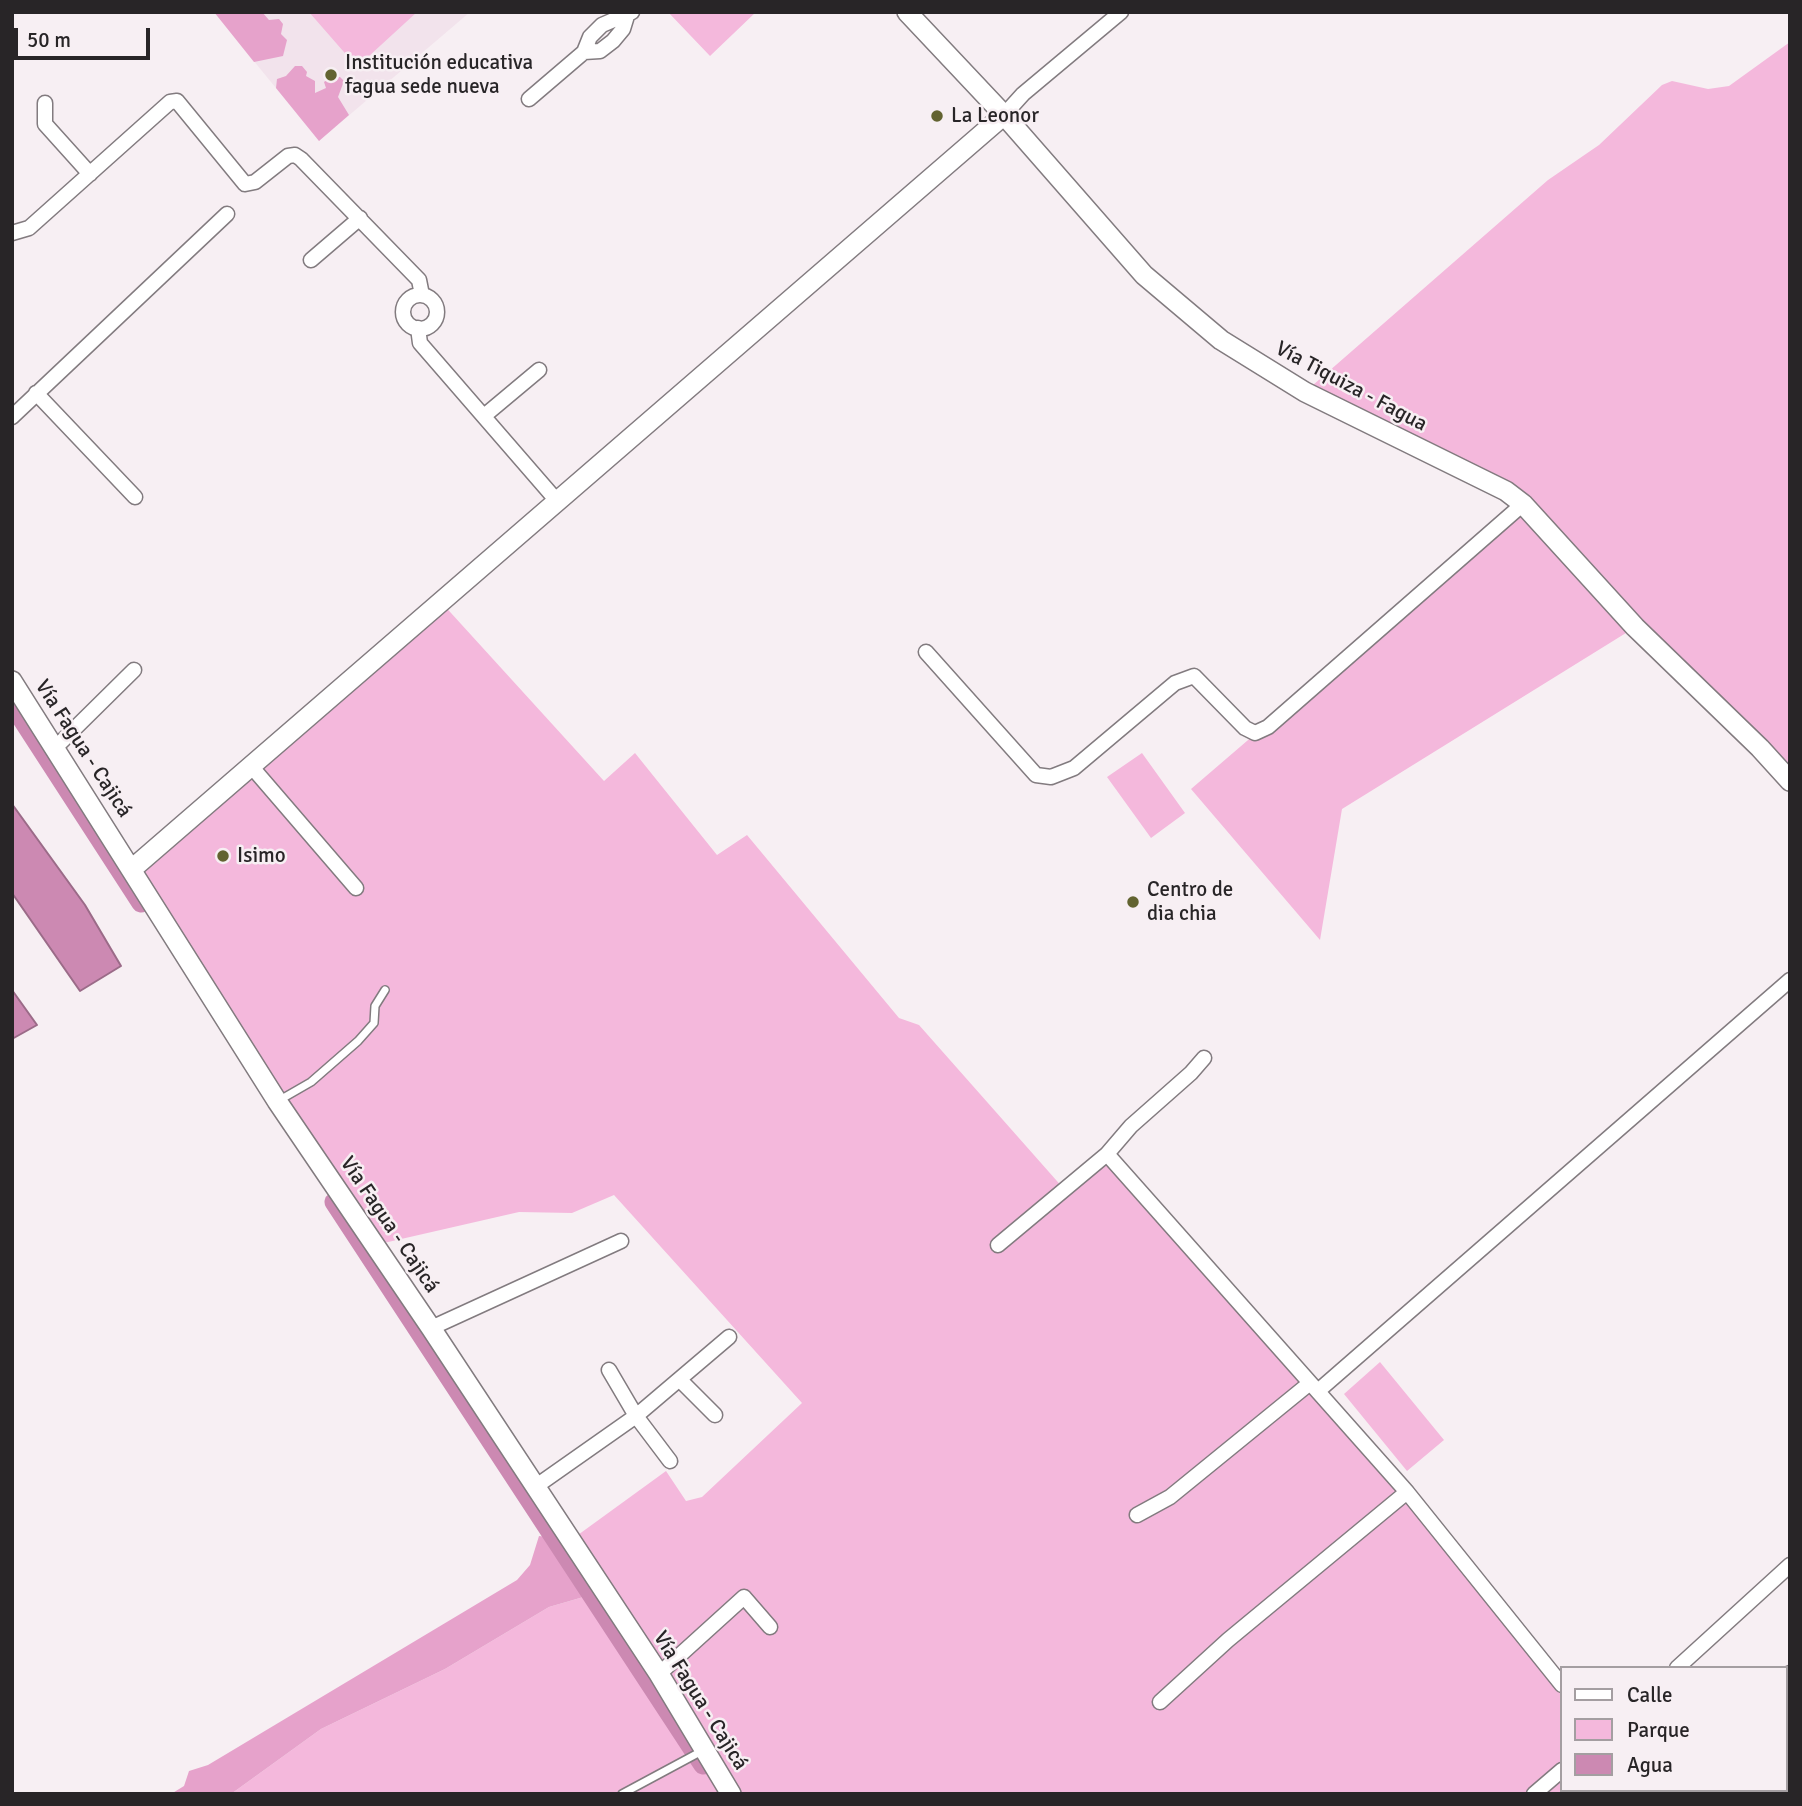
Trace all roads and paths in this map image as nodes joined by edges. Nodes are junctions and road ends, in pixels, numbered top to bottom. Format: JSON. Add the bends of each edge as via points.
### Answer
{"nodes":[{"id":1,"x":1121,"y":12,"type":"edge"},
{"id":2,"x":629,"y":14,"type":"edge"},
{"id":3,"x":912,"y":14,"type":"edge"},
{"id":4,"x":529,"y":99,"type":"dead end"},
{"id":5,"x":45,"y":103,"type":"dead end"},
{"id":6,"x":1004,"y":116,"type":"junction"},
{"id":7,"x":90,"y":174,"type":"junction"},
{"id":8,"x":227,"y":214,"type":"dead end"},
{"id":9,"x":360,"y":218,"type":"junction"},
{"id":10,"x":12,"y":233,"type":"edge"},
{"id":11,"x":311,"y":260,"type":"dead end"},
{"id":12,"x":422,"y":295,"type":"junction"},
{"id":13,"x":418,"y":328,"type":"junction"},
{"id":14,"x":540,"y":370,"type":"dead end"},
{"id":15,"x":36,"y":393,"type":"junction"},
{"id":16,"x":484,"y":416,"type":"junction"},
{"id":17,"x":12,"y":417,"type":"edge"},
{"id":18,"x":135,"y":497,"type":"dead end"},
{"id":19,"x":557,"y":502,"type":"junction"},
{"id":20,"x":1523,"y":504,"type":"junction"},
{"id":21,"x":926,"y":652,"type":"dead end"},
{"id":22,"x":134,"y":670,"type":"dead end"},
{"id":23,"x":12,"y":681,"type":"edge"},
{"id":24,"x":56,"y":747,"type":"junction"},
{"id":25,"x":251,"y":766,"type":"junction"},
{"id":26,"x":1790,"y":781,"type":"edge"},
{"id":27,"x":132,"y":869,"type":"junction"},
{"id":28,"x":356,"y":888,"type":"dead end"},
{"id":29,"x":1790,"y":981,"type":"edge"},
{"id":30,"x":385,"y":990,"type":"dead end"},
{"id":31,"x":1204,"y":1058,"type":"dead end"},
{"id":32,"x":277,"y":1101,"type":"junction"},
{"id":33,"x":1107,"y":1154,"type":"junction"},
{"id":34,"x":621,"y":1241,"type":"dead end"},
{"id":35,"x":998,"y":1245,"type":"dead end"},
{"id":36,"x":431,"y":1328,"type":"junction"},
{"id":37,"x":729,"y":1337,"type":"dead end"},
{"id":38,"x":609,"y":1370,"type":"dead end"},
{"id":39,"x":680,"y":1380,"type":"junction"},
{"id":40,"x":1314,"y":1387,"type":"junction"},
{"id":41,"x":715,"y":1415,"type":"dead end"},
{"id":42,"x":636,"y":1416,"type":"junction"},
{"id":43,"x":670,"y":1461,"type":"dead end"},
{"id":44,"x":535,"y":1487,"type":"junction"},
{"id":45,"x":1407,"y":1492,"type":"junction"},
{"id":46,"x":1137,"y":1515,"type":"dead end"},
{"id":47,"x":1790,"y":1565,"type":"edge"},
{"id":48,"x":770,"y":1628,"type":"dead end"},
{"id":49,"x":1679,"y":1666,"type":"edge"},
{"id":50,"x":659,"y":1674,"type":"junction"},
{"id":51,"x":1560,"y":1683,"type":"edge"},
{"id":52,"x":1160,"y":1702,"type":"dead end"},
{"id":53,"x":703,"y":1751,"type":"junction"},
{"id":54,"x":1560,"y":1772,"type":"edge"},
{"id":55,"x":622,"y":1794,"type":"edge"},
{"id":56,"x":731,"y":1794,"type":"edge"},
{"id":57,"x":1534,"y":1794,"type":"edge"}],
"edges":[{"from":1,"to":6,"type":"street","via":[[1023,93]]},
{"from":2,"to":4,"type":"street","via":[[602,25],[584,52]]},
{"from":3,"to":6,"type":"street","name":"Vía Tiquiza - Fagua"},
{"from":5,"to":7,"type":"street","via":[[45,124]]},
{"from":6,"to":19,"type":"street"},
{"from":6,"to":20,"type":"street","name":"Vía Tiquiza - Fagua","via":[[1126,257],[1221,340],[1305,392],[1506,491]]},
{"from":7,"to":9,"type":"street","via":[[170,102],[177,101],[245,184],[295,155]]},
{"from":7,"to":10,"type":"street","via":[[29,229]]},
{"from":8,"to":15,"type":"street"},
{"from":9,"to":11,"type":"street"},
{"from":9,"to":12,"type":"street","via":[[419,280]]},
{"from":12,"to":13,"type":"street","via":[[435,305],[436,317],[429,326]]},
{"from":12,"to":13,"type":"street","via":[[411,298],[404,307],[407,323]]},
{"from":13,"to":16,"type":"street","via":[[421,343]]},
{"from":14,"to":16,"type":"street"},
{"from":15,"to":17,"type":"street"},
{"from":15,"to":18,"type":"street"},
{"from":16,"to":19,"type":"street"},
{"from":19,"to":25,"type":"street"},
{"from":20,"to":21,"type":"street","via":[[1255,733],[1194,676],[1175,683],[1074,768],[1051,777],[1036,775]]},
{"from":20,"to":26,"type":"street","name":"Vía Tiquiza - Fagua","via":[[1634,627]]},
{"from":22,"to":24,"type":"street"},
{"from":23,"to":24,"type":"street","name":"Vía Fagua - Cajicá"},
{"from":24,"to":27,"type":"street","name":"Vía Fagua - Cajicá"},
{"from":25,"to":27,"type":"street"},
{"from":25,"to":28,"type":"street"},
{"from":27,"to":32,"type":"street","name":"Vía Fagua - Cajicá"},
{"from":29,"to":40,"type":"street"},
{"from":30,"to":32,"type":"lane","via":[[375,1006],[374,1023],[358,1041],[311,1082]]},
{"from":31,"to":33,"type":"street"},
{"from":32,"to":36,"type":"street","name":"Vía Fagua - Cajicá"},
{"from":33,"to":35,"type":"street"},
{"from":33,"to":40,"type":"street"},
{"from":34,"to":36,"type":"street"},
{"from":36,"to":44,"type":"street","name":"Vía Fagua - Cajicá"},
{"from":37,"to":39,"type":"street"},
{"from":38,"to":42,"type":"street"},
{"from":39,"to":41,"type":"street"},
{"from":39,"to":42,"type":"street"},
{"from":40,"to":45,"type":"street"},
{"from":40,"to":46,"type":"street","via":[[1170,1497]]},
{"from":42,"to":43,"type":"street"},
{"from":42,"to":44,"type":"street"},
{"from":44,"to":50,"type":"street","name":"Vía Fagua - Cajicá"},
{"from":45,"to":51,"type":"street"},
{"from":45,"to":52,"type":"street"},
{"from":47,"to":49,"type":"street"},
{"from":48,"to":50,"type":"street","via":[[744,1597]]},
{"from":50,"to":53,"type":"street","name":"Vía Fagua - Cajicá"},
{"from":53,"to":55,"type":"lane"},
{"from":53,"to":56,"type":"street","name":"Vía Fagua - Cajicá"},
{"from":54,"to":57,"type":"street"}]}
